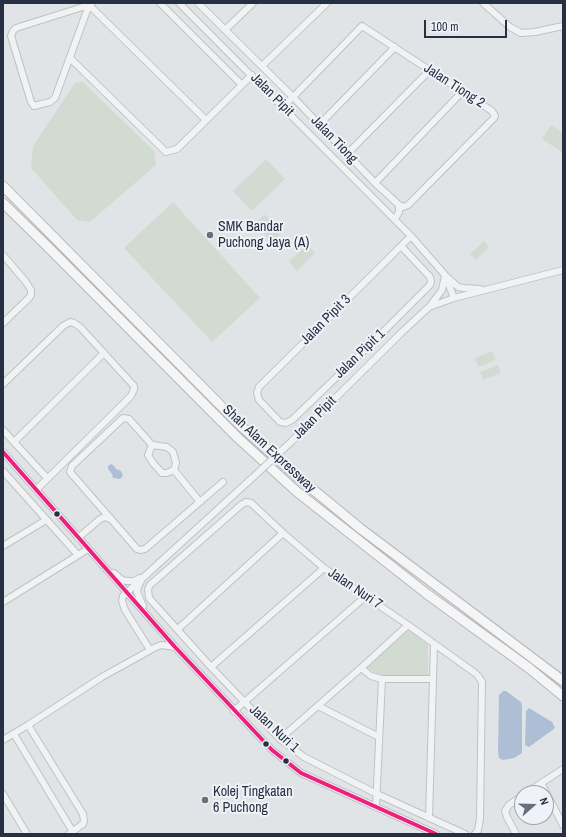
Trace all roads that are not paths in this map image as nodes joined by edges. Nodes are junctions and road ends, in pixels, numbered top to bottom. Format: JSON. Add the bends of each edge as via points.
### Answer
{"nodes":[{"id":1,"x":160,"y":3,"type":"edge"},
{"id":2,"x":198,"y":3,"type":"edge"},
{"id":3,"x":253,"y":3,"type":"edge"},
{"id":4,"x":327,"y":3,"type":"edge"},
{"id":5,"x":483,"y":3,"type":"edge"},
{"id":6,"x":91,"y":4,"type":"edge"},
{"id":7,"x":182,"y":4,"type":"edge"},
{"id":8,"x":563,"y":26,"type":"edge"},
{"id":9,"x":226,"y":30,"type":"junction"},
{"id":10,"x":395,"y":47,"type":"junction"},
{"id":11,"x":70,"y":58,"type":"junction"},
{"id":12,"x":262,"y":66,"type":"junction"},
{"id":13,"x":430,"y":70,"type":"junction"},
{"id":14,"x":252,"y":76,"type":"junction"},
{"id":15,"x":242,"y":86,"type":"junction"},
{"id":16,"x":462,"y":92,"type":"junction"},
{"id":17,"x":293,"y":97,"type":"junction"},
{"id":18,"x":283,"y":107,"type":"junction"},
{"id":19,"x":206,"y":120,"type":"junction"},
{"id":20,"x":319,"y":126,"type":"junction"},
{"id":21,"x":347,"y":154,"type":"junction"},
{"id":22,"x":375,"y":183,"type":"junction"},
{"id":23,"x":3,"y":186,"type":"edge"},
{"id":24,"x":3,"y":204,"type":"edge"},
{"id":25,"x":401,"y":206,"type":"junction"},
{"id":26,"x":395,"y":219,"type":"junction"},
{"id":27,"x":411,"y":236,"type":"junction"},
{"id":28,"x":401,"y":246,"type":"junction"},
{"id":29,"x":3,"y":255,"type":"edge"},
{"id":30,"x":563,"y":270,"type":"edge"},
{"id":31,"x":445,"y":275,"type":"junction"},
{"id":32,"x":489,"y":289,"type":"junction"},
{"id":33,"x":454,"y":298,"type":"junction"},
{"id":34,"x":429,"y":307,"type":"junction"},
{"id":35,"x":4,"y":319,"type":"edge"},
{"id":36,"x":104,"y":352,"type":"junction"},
{"id":37,"x":3,"y":384,"type":"edge"},
{"id":38,"x":268,"y":409,"type":"joint"},
{"id":39,"x":3,"y":430,"type":"edge"},
{"id":40,"x":14,"y":442,"type":"junction"},
{"id":41,"x":152,"y":445,"type":"junction"},
{"id":42,"x":3,"y":452,"type":"edge"},
{"id":43,"x":174,"y":470,"type":"junction"},
{"id":44,"x":3,"y":471,"type":"edge"},
{"id":45,"x":47,"y":478,"type":"junction"},
{"id":46,"x":223,"y":482,"type":"dead end"},
{"id":47,"x":37,"y":489,"type":"junction"},
{"id":48,"x":200,"y":502,"type":"junction"},
{"id":49,"x":100,"y":507,"type":"junction"},
{"id":50,"x":100,"y":519,"type":"junction"},
{"id":51,"x":110,"y":519,"type":"junction"},
{"id":52,"x":46,"y":520,"type":"junction"},
{"id":53,"x":283,"y":533,"type":"junction"},
{"id":54,"x":78,"y":538,"type":"junction"},
{"id":55,"x":3,"y":546,"type":"edge"},
{"id":56,"x":88,"y":549,"type":"junction"},
{"id":57,"x":92,"y":554,"type":"junction"},
{"id":58,"x":78,"y":555,"type":"junction"},
{"id":59,"x":324,"y":568,"type":"junction"},
{"id":60,"x":143,"y":577,"type":"junction"},
{"id":61,"x":150,"y":584,"type":"joint"},
{"id":62,"x":127,"y":592,"type":"junction"},
{"id":63,"x":366,"y":596,"type":"junction"},
{"id":64,"x":4,"y":599,"type":"edge"},
{"id":65,"x":148,"y":616,"type":"junction"},
{"id":66,"x":408,"y":625,"type":"junction"},
{"id":67,"x":178,"y":629,"type":"junction"},
{"id":68,"x":434,"y":644,"type":"junction"},
{"id":69,"x":175,"y":647,"type":"junction"},
{"id":70,"x":150,"y":650,"type":"junction"},
{"id":71,"x":211,"y":667,"type":"junction"},
{"id":72,"x":361,"y":668,"type":"junction"},
{"id":73,"x":433,"y":679,"type":"junction"},
{"id":74,"x":382,"y":680,"type":"junction"},
{"id":75,"x":563,"y":681,"type":"edge"},
{"id":76,"x":563,"y":696,"type":"edge"},
{"id":77,"x":245,"y":702,"type":"junction"},
{"id":78,"x":318,"y":706,"type":"junction"},
{"id":79,"x":234,"y":711,"type":"junction"},
{"id":80,"x":28,"y":725,"type":"junction"},
{"id":81,"x":14,"y":734,"type":"junction"},
{"id":82,"x":380,"y":737,"type":"junction"},
{"id":83,"x":280,"y":739,"type":"junction"},
{"id":84,"x":3,"y":740,"type":"edge"},
{"id":85,"x":563,"y":769,"type":"edge"},
{"id":86,"x":541,"y":783,"type":"junction"},
{"id":87,"x":538,"y":785,"type":"edge"},
{"id":88,"x":3,"y":794,"type":"edge"},
{"id":89,"x":377,"y":794,"type":"junction"},
{"id":90,"x":514,"y":801,"type":"edge"},
{"id":91,"x":376,"y":807,"type":"junction"},
{"id":92,"x":429,"y":818,"type":"junction"},
{"id":93,"x":563,"y":825,"type":"edge"},
{"id":94,"x":71,"y":833,"type":"edge"},
{"id":95,"x":27,"y":834,"type":"edge"},
{"id":96,"x":436,"y":834,"type":"edge"},
{"id":97,"x":465,"y":834,"type":"edge"},
{"id":98,"x":475,"y":834,"type":"edge"},
{"id":99,"x":516,"y":834,"type":"edge"}],
"edges":[{"from":1,"to":15,"type":"street"},
{"from":2,"to":9,"type":"street","name":"Jalan Tiong"},
{"from":3,"to":9,"type":"street"},
{"from":4,"to":12,"type":"street"},
{"from":5,"to":8,"type":"street","via":[[510,27],[521,33]]},
{"from":6,"to":11,"type":"street"},
{"from":6,"to":11,"type":"street","via":[[16,28],[11,36],[34,106],[55,98]]},
{"from":6,"to":19,"type":"street"},
{"from":7,"to":14,"type":"street","name":"Jalan Pipit"},
{"from":9,"to":12,"type":"street","name":"Jalan Tiong"},
{"from":10,"to":13,"type":"street","name":"Jalan Tiong 2"},
{"from":10,"to":17,"type":"street","name":"Jalan Tiong 2","via":[[362,26]]},
{"from":10,"to":20,"type":"street"},
{"from":11,"to":19,"type":"street","via":[[166,152],[177,149]]},
{"from":12,"to":17,"type":"street","name":"Jalan Tiong"},
{"from":13,"to":16,"type":"street","name":"Jalan Tiong 2"},
{"from":13,"to":21,"type":"street"},
{"from":14,"to":15,"type":"street"},
{"from":14,"to":18,"type":"street","name":"Jalan Pipit"},
{"from":15,"to":19,"type":"street"},
{"from":16,"to":22,"type":"street"},
{"from":16,"to":25,"type":"street","name":"Jalan Tiong 2","via":[[492,111],[494,118],[408,205]]},
{"from":17,"to":18,"type":"street"},
{"from":17,"to":20,"type":"street","name":"Jalan Tiong"},
{"from":18,"to":26,"type":"street","name":"Jalan Pipit"},
{"from":20,"to":21,"type":"street","name":"Jalan Tiong"},
{"from":21,"to":22,"type":"street","name":"Jalan Tiong"},
{"from":22,"to":25,"type":"street","name":"Jalan Tiong"},
{"from":23,"to":75,"type":"highway","name":"Shah Alam Expressway","via":[[242,427],[298,478],[361,529]]},
{"from":24,"to":76,"type":"highway","name":"Shah Alam Expressway","via":[[238,438],[296,491]]},
{"from":25,"to":26,"type":"street"},
{"from":26,"to":27,"type":"street","name":"Jalan Pipit"},
{"from":27,"to":28,"type":"street","name":"Jalan Pipit 3"},
{"from":27,"to":31,"type":"street","name":"Jalan Pipit"},
{"from":28,"to":38,"type":"street","name":"Jalan Pipit 3","via":[[259,387],[259,400]]},
{"from":28,"to":38,"type":"street","name":"Jalan Pipit 1","via":[[431,279],[430,285],[292,420],[280,422]]},
{"from":29,"to":35,"type":"street","via":[[31,290],[29,298]]},
{"from":30,"to":32,"type":"street","name":"Jalan Pipit"},
{"from":31,"to":32,"type":"street","via":[[458,287]]},
{"from":31,"to":33,"type":"street","name":"Jalan Pipit"},
{"from":31,"to":34,"type":"street","via":[[442,290]]},
{"from":32,"to":33,"type":"street","name":"Jalan Pipit"},
{"from":33,"to":34,"type":"street","name":"Jalan Pipit"},
{"from":34,"to":60,"type":"street","name":"Jalan Pipit","bridge":true,"via":[[292,441]]},
{"from":36,"to":37,"type":"street","via":[[77,324],[70,322]]},
{"from":36,"to":40,"type":"street"},
{"from":36,"to":45,"type":"street","via":[[132,382],[133,393]]},
{"from":39,"to":40,"type":"street"},
{"from":40,"to":45,"type":"street"},
{"from":41,"to":43,"type":"street","via":[[167,447],[173,452],[176,463]]},
{"from":41,"to":43,"type":"street","via":[[148,455],[153,463],[162,473]]},
{"from":41,"to":49,"type":"street","via":[[129,419],[123,418],[72,466],[70,472]]},
{"from":42,"to":47,"type":"street"},
{"from":43,"to":48,"type":"street"},
{"from":44,"to":52,"type":"street"},
{"from":45,"to":47,"type":"street"},
{"from":46,"to":48,"type":"street"},
{"from":47,"to":54,"type":"street"},
{"from":48,"to":51,"type":"street","via":[[145,549],[140,550]]},
{"from":49,"to":50,"type":"street"},
{"from":49,"to":51,"type":"street"},
{"from":50,"to":51,"type":"street"},
{"from":50,"to":54,"type":"street"},
{"from":52,"to":55,"type":"street"},
{"from":52,"to":58,"type":"street"},
{"from":53,"to":59,"type":"street","name":"Jalan Nuri 7"},
{"from":53,"to":61,"type":"street","name":"Jalan Nuri 7","via":[[251,502],[246,502]]},
{"from":53,"to":67,"type":"street"},
{"from":54,"to":56,"type":"street"},
{"from":56,"to":57,"type":"street"},
{"from":56,"to":58,"type":"street"},
{"from":57,"to":60,"type":"street","via":[[122,580],[127,582]]},
{"from":57,"to":62,"type":"street"},
{"from":58,"to":64,"type":"street"},
{"from":59,"to":63,"type":"street","name":"Jalan Nuri 7"},
{"from":59,"to":71,"type":"street"},
{"from":60,"to":62,"type":"street","name":"Jalan Pipit"},
{"from":60,"to":65,"type":"street","via":[[137,592]]},
{"from":61,"to":67,"type":"street","name":"Jalan Nuri 1","via":[[149,598]]},
{"from":62,"to":65,"type":"street"},
{"from":62,"to":70,"type":"street","via":[[123,596],[123,606]]},
{"from":63,"to":66,"type":"street","name":"Jalan Nuri 7"},
{"from":63,"to":77,"type":"street"},
{"from":65,"to":69,"type":"street"},
{"from":66,"to":68,"type":"street","name":"Jalan Nuri 7"},
{"from":66,"to":72,"type":"street"},
{"from":67,"to":71,"type":"street","name":"Jalan Nuri 1"},
{"from":68,"to":73,"type":"street"},
{"from":68,"to":98,"type":"street","name":"Jalan Nuri 7","via":[[478,676],[482,682],[480,819]]},
{"from":69,"to":70,"type":"street","via":[[162,645]]},
{"from":69,"to":79,"type":"street"},
{"from":70,"to":80,"type":"street","via":[[102,677]]},
{"from":71,"to":77,"type":"street","name":"Jalan Nuri 1"},
{"from":72,"to":74,"type":"street"},
{"from":72,"to":78,"type":"street"},
{"from":73,"to":74,"type":"street"},
{"from":73,"to":92,"type":"street"},
{"from":74,"to":82,"type":"street"},
{"from":77,"to":79,"type":"street"},
{"from":77,"to":83,"type":"street","name":"Jalan Nuri 1"},
{"from":78,"to":82,"type":"street"},
{"from":78,"to":83,"type":"street"},
{"from":79,"to":91,"type":"street","via":[[272,750],[301,773]]},
{"from":80,"to":81,"type":"street"},
{"from":80,"to":94,"type":"street","via":[[83,814],[83,824]]},
{"from":81,"to":84,"type":"street"},
{"from":81,"to":94,"type":"street"},
{"from":82,"to":89,"type":"street"},
{"from":83,"to":89,"type":"street","name":"Jalan Nuri 1","via":[[304,757]]},
{"from":85,"to":86,"type":"street"},
{"from":86,"to":87,"type":"street"},
{"from":86,"to":93,"type":"street"},
{"from":88,"to":95,"type":"street"},
{"from":89,"to":91,"type":"street"},
{"from":89,"to":92,"type":"street","name":"Jalan Nuri 1"},
{"from":90,"to":99,"type":"street","via":[[505,811]]},
{"from":91,"to":96,"type":"street"},
{"from":92,"to":97,"type":"street","name":"Jalan Nuri 1"}]}
